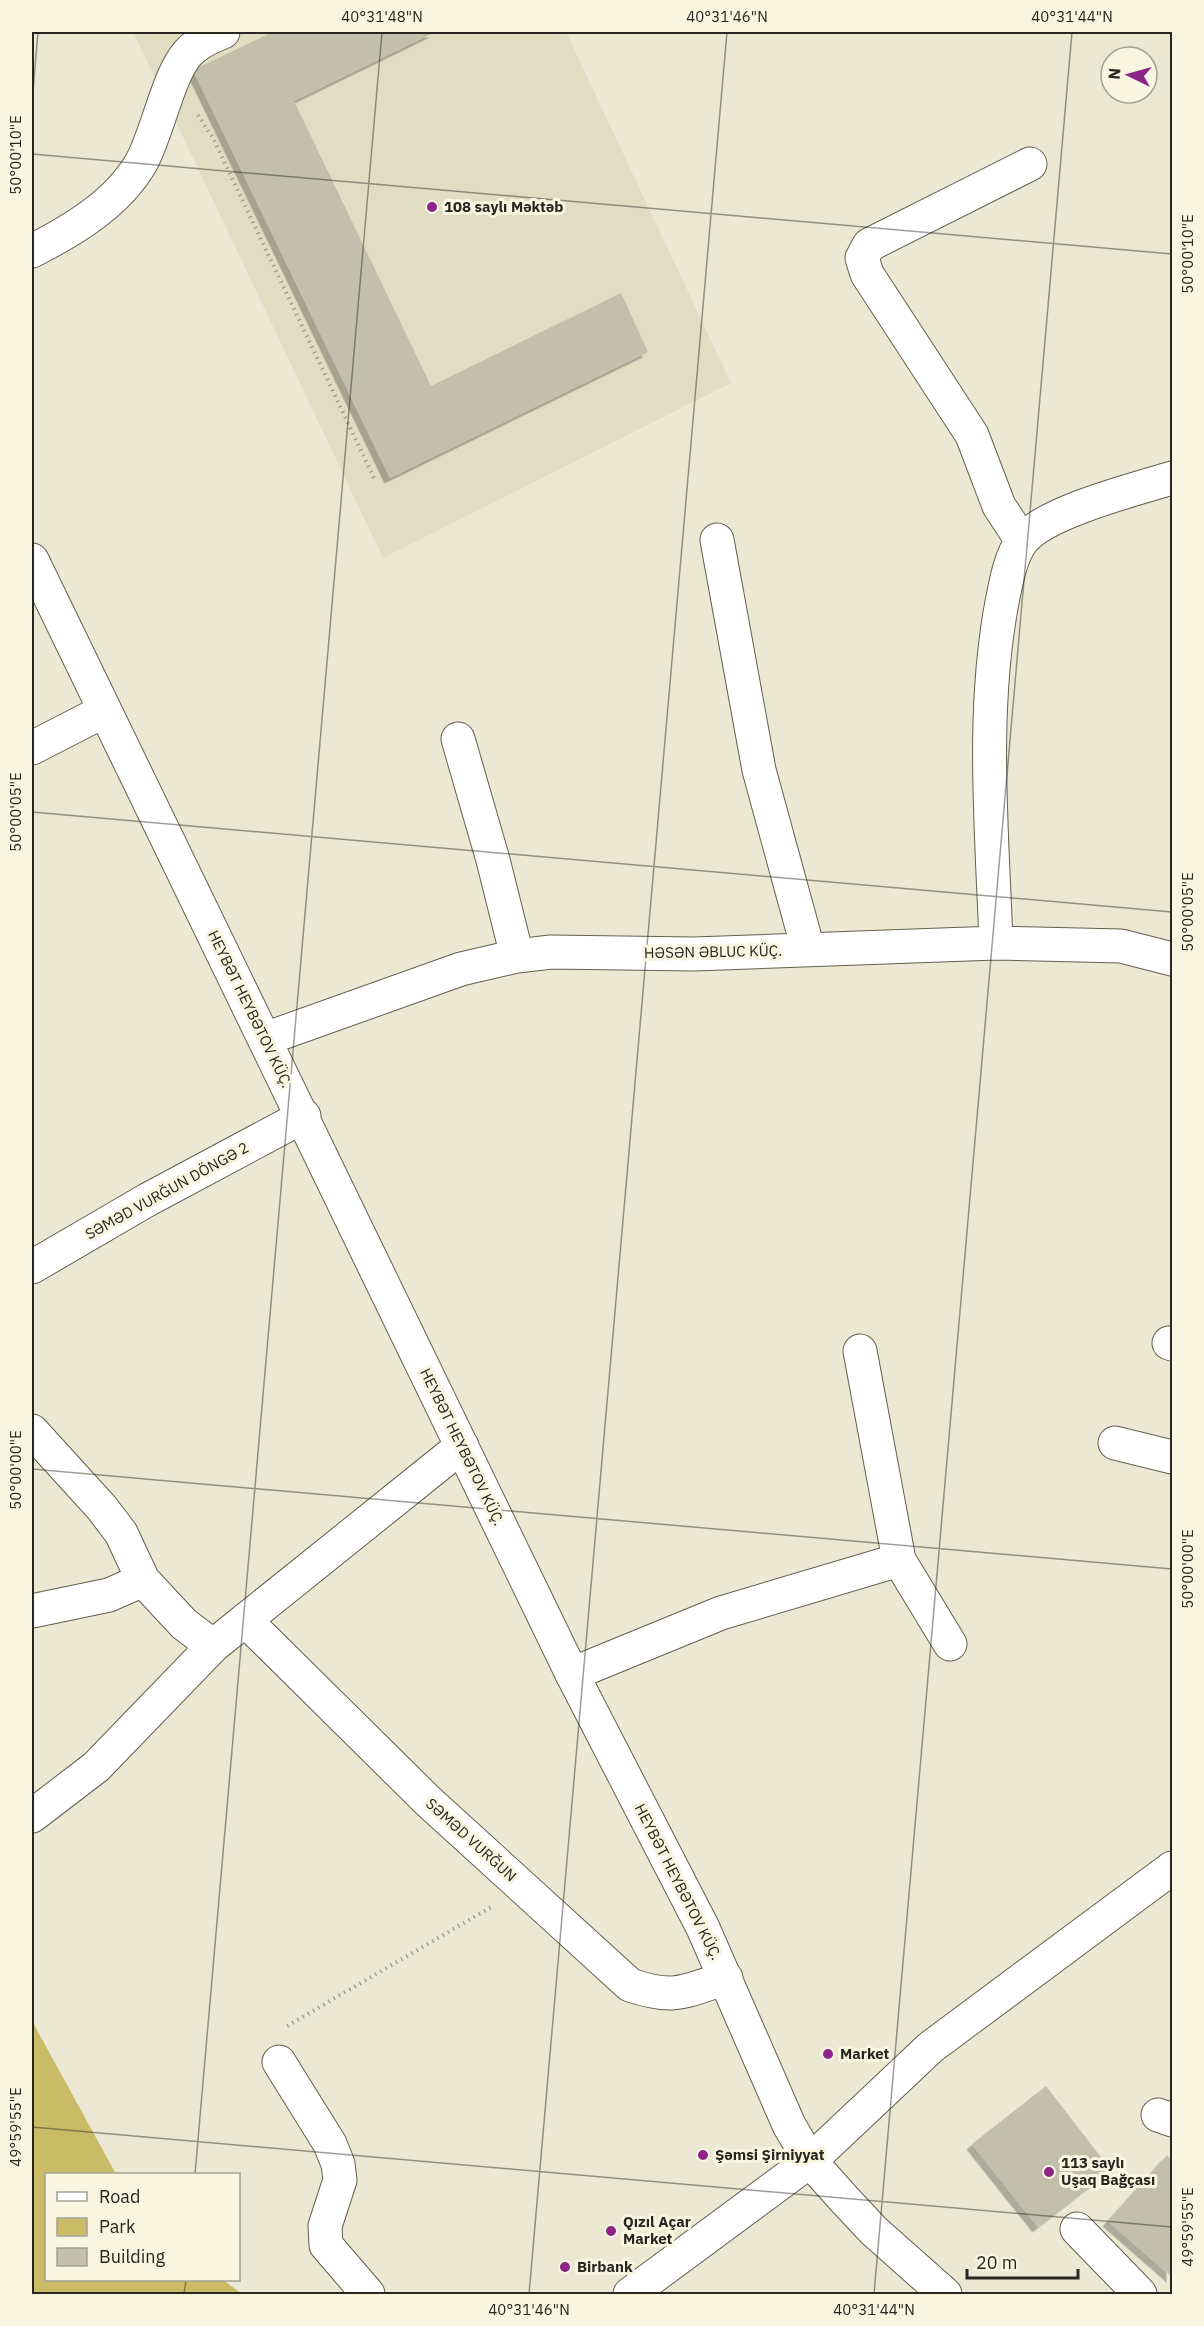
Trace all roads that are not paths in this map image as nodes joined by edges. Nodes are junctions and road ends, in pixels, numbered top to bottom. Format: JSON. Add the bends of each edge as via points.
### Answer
{"nodes":[{"id":1,"x":223,"y":32,"type":"edge"},
{"id":2,"x":1030,"y":164,"type":"dead end"},
{"id":3,"x":32,"y":252,"type":"edge"},
{"id":4,"x":1173,"y":478,"type":"edge"},
{"id":5,"x":717,"y":540,"type":"dead end"},
{"id":6,"x":1022,"y":541,"type":"junction"},
{"id":7,"x":32,"y":560,"type":"edge"},
{"id":8,"x":104,"y":711,"type":"junction"},
{"id":9,"x":458,"y":739,"type":"dead end"},
{"id":10,"x":32,"y":748,"type":"edge"},
{"id":11,"x":996,"y":943,"type":"junction"},
{"id":12,"x":808,"y":950,"type":"junction"},
{"id":13,"x":517,"y":956,"type":"junction"},
{"id":14,"x":1173,"y":958,"type":"edge"},
{"id":15,"x":265,"y":1039,"type":"junction"},
{"id":16,"x":303,"y":1116,"type":"junction"},
{"id":17,"x":32,"y":1267,"type":"edge"},
{"id":18,"x":860,"y":1351,"type":"dead end"},
{"id":19,"x":32,"y":1431,"type":"edge"},
{"id":20,"x":1115,"y":1443,"type":"dead end"},
{"id":21,"x":462,"y":1446,"type":"junction"},
{"id":22,"x":1173,"y":1456,"type":"edge"},
{"id":23,"x":899,"y":1560,"type":"junction"},
{"id":24,"x":143,"y":1581,"type":"junction"},
{"id":25,"x":32,"y":1611,"type":"edge"},
{"id":26,"x":245,"y":1620,"type":"junction"},
{"id":27,"x":950,"y":1644,"type":"dead end"},
{"id":28,"x":213,"y":1646,"type":"junction"},
{"id":29,"x":572,"y":1674,"type":"junction"},
{"id":30,"x":32,"y":1816,"type":"edge"},
{"id":31,"x":1173,"y":1868,"type":"edge"},
{"id":32,"x":726,"y":1977,"type":"junction"},
{"id":33,"x":279,"y":2062,"type":"road end"},
{"id":34,"x":810,"y":2161,"type":"junction"},
{"id":35,"x":1077,"y":2229,"type":"dead end"},
{"id":36,"x":368,"y":2295,"type":"edge"},
{"id":37,"x":630,"y":2295,"type":"edge"},
{"id":38,"x":945,"y":2295,"type":"edge"},
{"id":39,"x":1140,"y":2295,"type":"edge"}],
"edges":[{"from":1,"to":3,"type":"street","via":[[187,54],[142,162],[127,184],[92,216]]},
{"from":2,"to":6,"type":"street","via":[[869,245],[862,258],[867,274],[972,435],[999,506]]},
{"from":4,"to":6,"type":"street","via":[[1089,504],[1041,525]]},
{"from":5,"to":12,"type":"street","via":[[759,771]]},
{"from":6,"to":11,"type":"street","via":[[1007,578],[993,648],[989,700]]},
{"from":7,"to":8,"type":"street","name":"HEYBƏT HEYBƏTOV KÜÇ."},
{"from":8,"to":10,"type":"street"},
{"from":8,"to":15,"type":"street","name":"HEYBƏT HEYBƏTOV KÜÇ."},
{"from":9,"to":13,"type":"street"},
{"from":11,"to":12,"type":"street","name":"HƏSƏN ƏBLUC KÜÇ."},
{"from":11,"to":14,"type":"street","name":"HƏSƏN ƏBLUC KÜÇ.","via":[[1121,945]]},
{"from":12,"to":13,"type":"street","name":"HƏSƏN ƏBLUC KÜÇ.","via":[[694,954],[550,952]]},
{"from":13,"to":15,"type":"street","name":"HƏSƏN ƏBLUC KÜÇ.","via":[[417,982]]},
{"from":15,"to":16,"type":"street","name":"HEYBƏT HEYBƏTOV KÜÇ."},
{"from":16,"to":17,"type":"street","name":"SƏMƏD VURĞUN DÖNGƏ 2"},
{"from":16,"to":21,"type":"street","name":"HEYBƏT HEYBƏTOV KÜÇ."},
{"from":18,"to":23,"type":"street"},
{"from":19,"to":24,"type":"street","via":[[121,1533]]},
{"from":20,"to":22,"type":"street"},
{"from":21,"to":26,"type":"street"},
{"from":21,"to":29,"type":"street","name":"HEYBƏT HEYBƏTOV KÜÇ."},
{"from":23,"to":27,"type":"street"},
{"from":23,"to":29,"type":"street","via":[[721,1613]]},
{"from":24,"to":25,"type":"street","via":[[109,1594]]},
{"from":24,"to":28,"type":"street","via":[[184,1624]]},
{"from":26,"to":28,"type":"street"},
{"from":26,"to":32,"type":"street","name":"SƏMƏD VURĞUN","via":[[428,1802],[630,1985],[657,1994],[676,1994]]},
{"from":28,"to":30,"type":"street","via":[[96,1767]]},
{"from":29,"to":32,"type":"street","name":"HEYBƏT HEYBƏTOV KÜÇ."},
{"from":31,"to":34,"type":"street","via":[[931,2047]]},
{"from":32,"to":34,"type":"street","name":"HEYBƏT HEYBƏTOV KÜÇ.","via":[[773,2091]]},
{"from":33,"to":36,"type":"street","via":[[330,2144],[338,2164],[339,2180],[325,2226],[326,2245]]},
{"from":34,"to":37,"type":"street"},
{"from":34,"to":38,"type":"street","name":"HEYBƏT HEYBƏTOV KÜÇ.","via":[[874,2231]]},
{"from":35,"to":39,"type":"street"}]}
